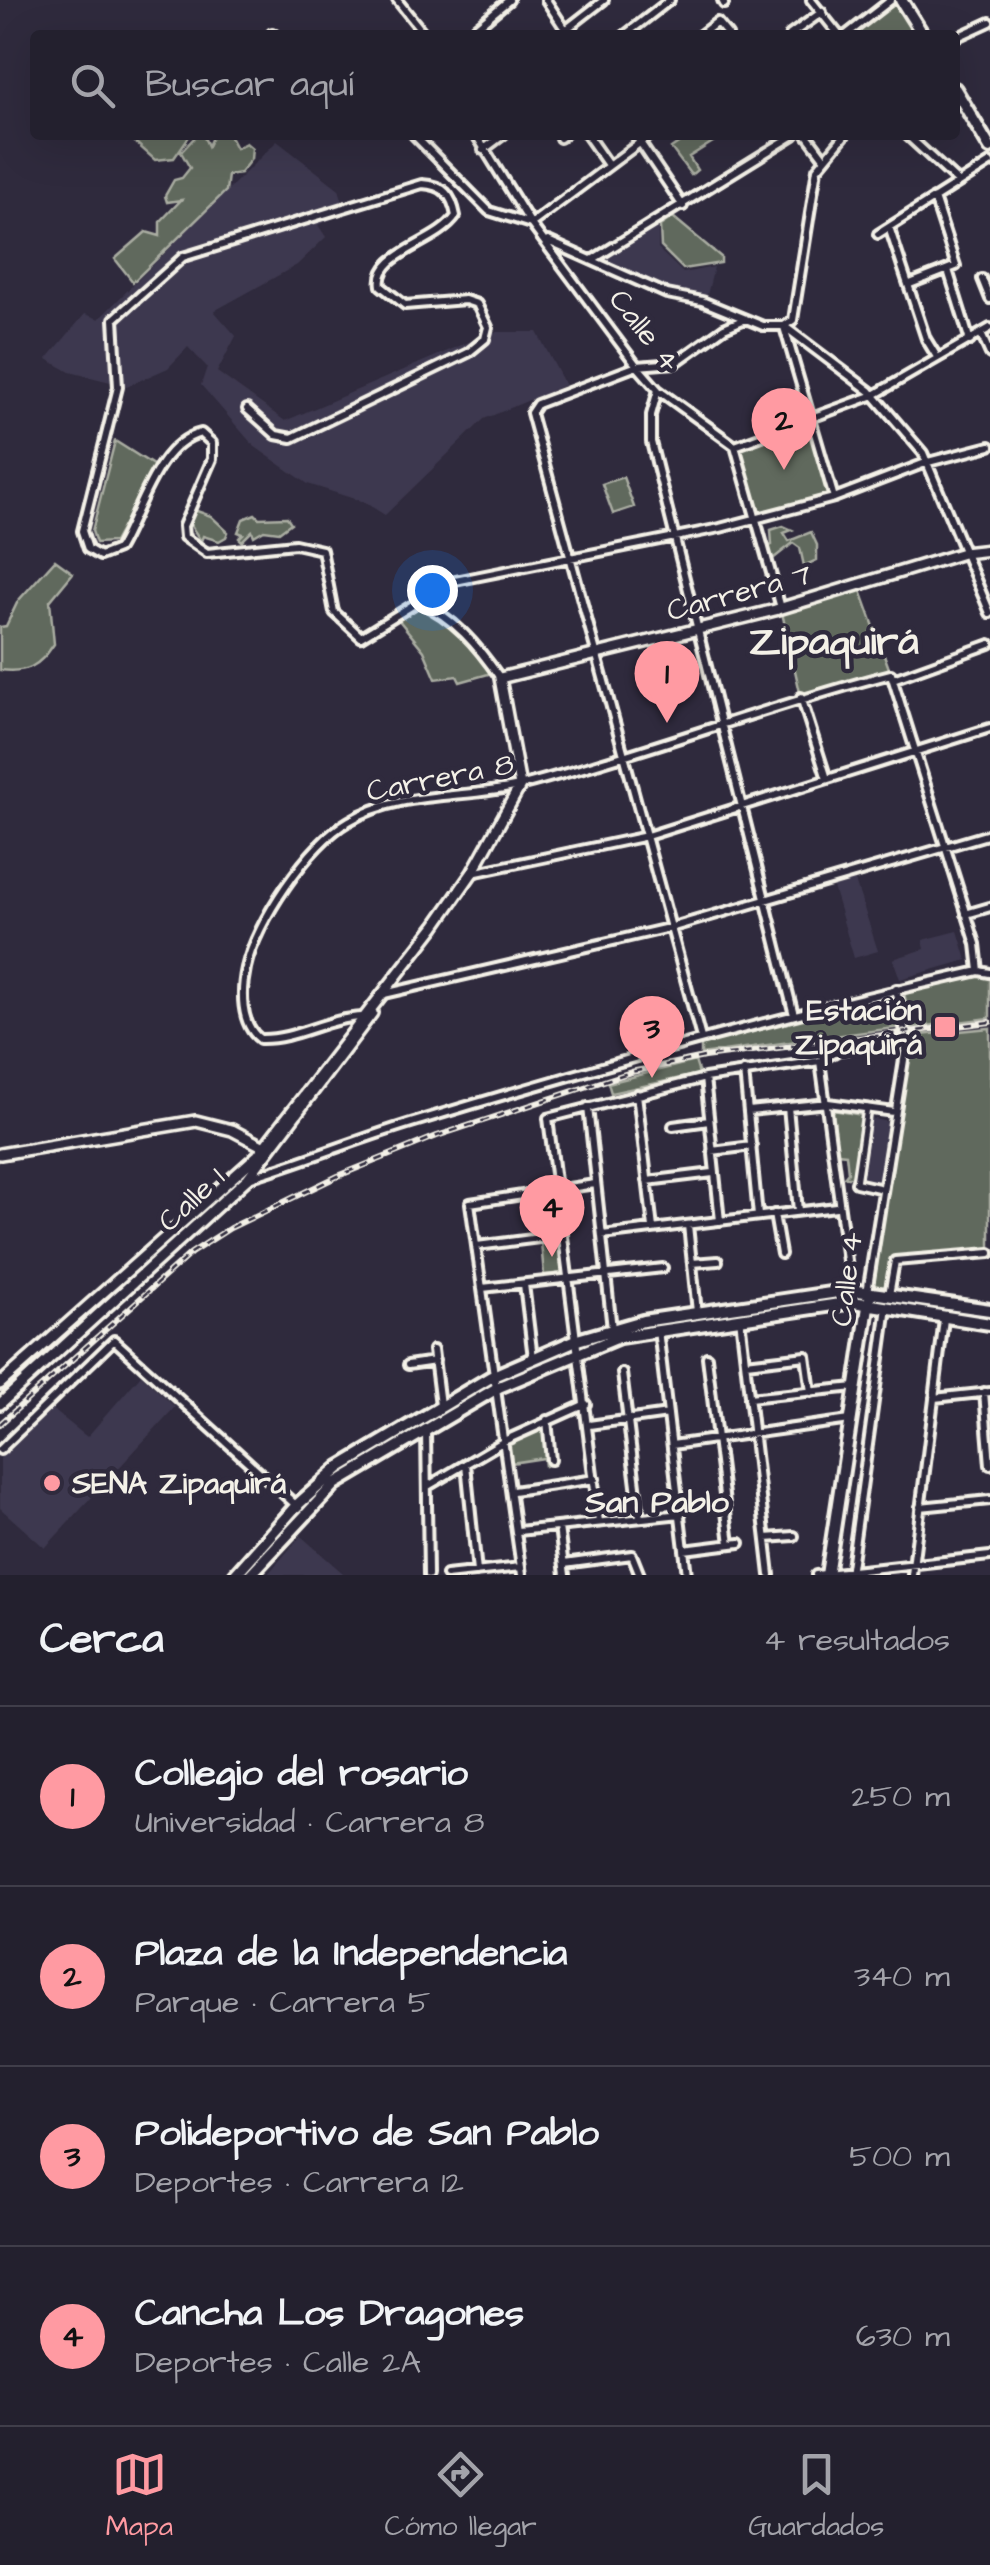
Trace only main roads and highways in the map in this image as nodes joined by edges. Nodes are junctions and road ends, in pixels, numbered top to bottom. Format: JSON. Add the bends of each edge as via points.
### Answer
{"nodes":[{"id":1,"x":905,"y":5,"type":"edge"},
{"id":2,"x":920,"y":30,"type":"edge"},
{"id":3,"x":960,"y":97,"type":"edge"},
{"id":4,"x":990,"y":148,"type":"edge"},
{"id":5,"x":868,"y":1298,"type":"junction"},
{"id":6,"x":888,"y":1302,"type":"junction"},
{"id":7,"x":990,"y":1310,"type":"edge"},
{"id":8,"x":990,"y":1324,"type":"edge"},
{"id":9,"x":576,"y":1347,"type":"junction"},
{"id":10,"x":301,"y":1510,"type":"junction"},
{"id":11,"x":235,"y":1575,"type":"edge"},
{"id":12,"x":250,"y":1575,"type":"edge"},
{"id":13,"x":823,"y":1575,"type":"edge"}],
"edges":[{"from":1,"to":2,"type":"main road"},
{"from":3,"to":4,"type":"main road"},
{"from":5,"to":6,"type":"main road"},
{"from":5,"to":9,"type":"main road","via":[[658,1328]]},
{"from":5,"to":9,"type":"main road","via":[[851,1290],[698,1312],[612,1329]]},
{"from":5,"to":13,"type":"main road","name":"Calle 4"},
{"from":6,"to":7,"type":"main road"},
{"from":6,"to":8,"type":"main road"},
{"from":9,"to":10,"type":"main road","via":[[334,1484]]},
{"from":9,"to":10,"type":"main road","via":[[533,1359],[440,1405],[340,1467]]},
{"from":10,"to":11,"type":"main road"},
{"from":10,"to":12,"type":"main road"}]}
